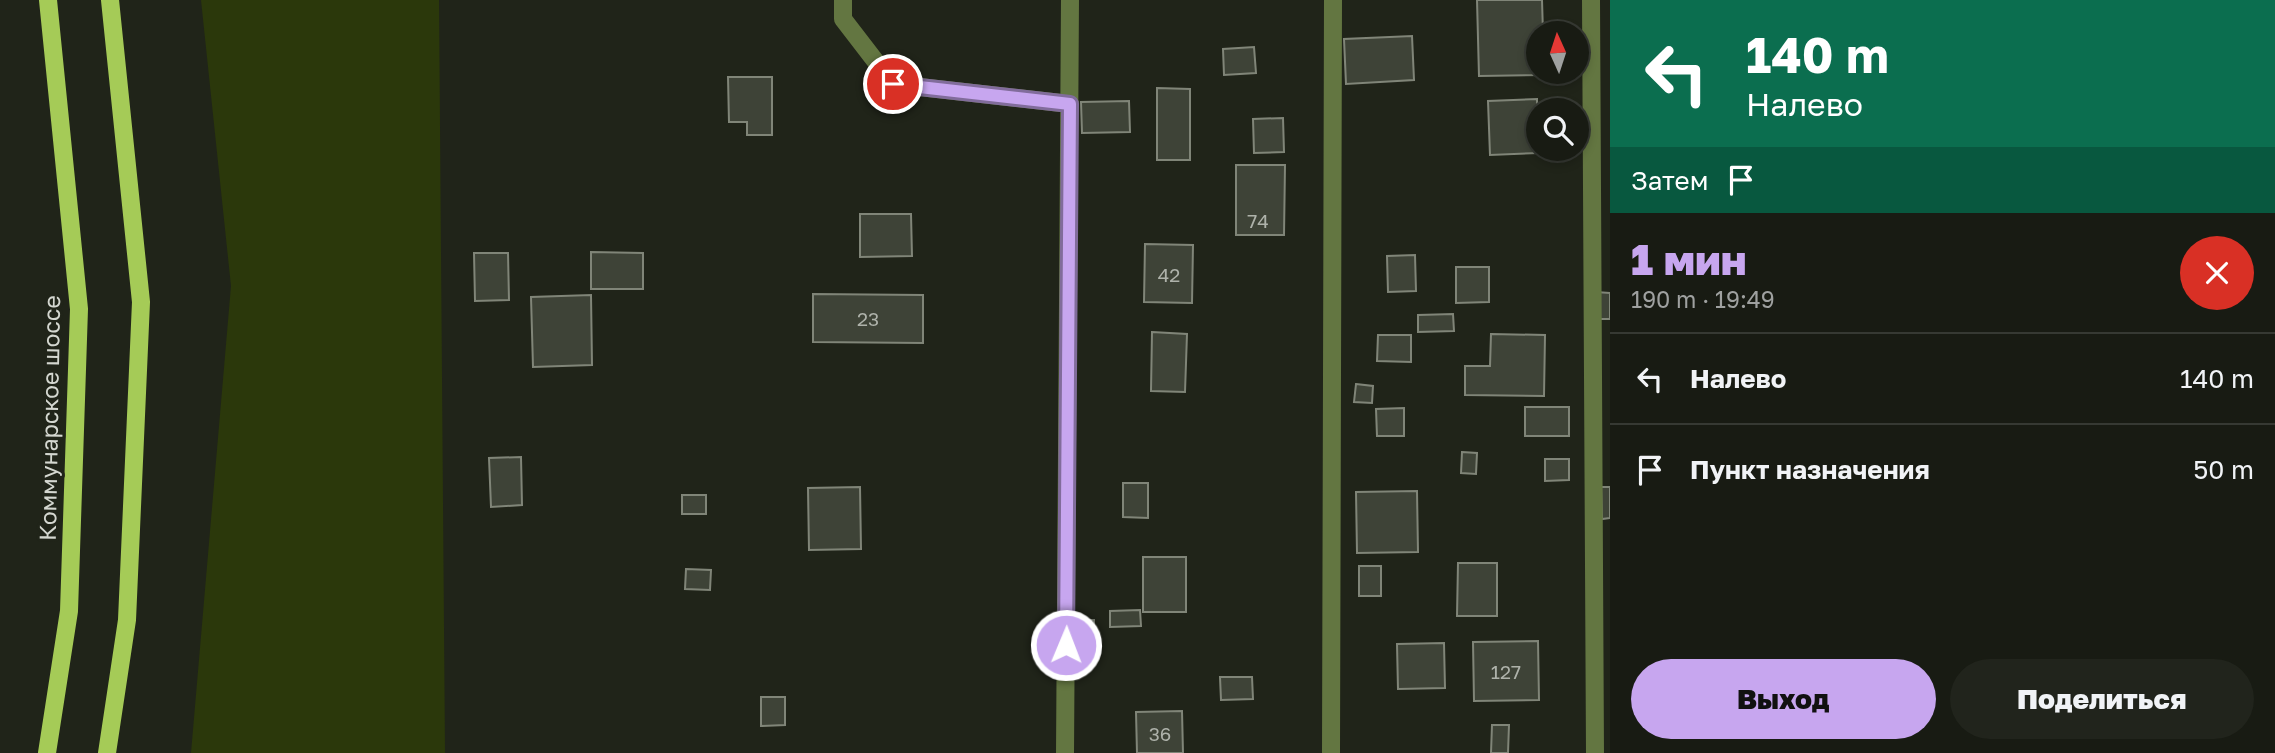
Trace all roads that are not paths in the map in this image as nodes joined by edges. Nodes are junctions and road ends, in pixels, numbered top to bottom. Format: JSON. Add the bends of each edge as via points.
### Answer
{"nodes":[{"id":1,"x":48,"y":0,"type":"edge"},
{"id":2,"x":110,"y":0,"type":"edge"},
{"id":3,"x":842,"y":0,"type":"edge"},
{"id":4,"x":1070,"y":0,"type":"edge"},
{"id":5,"x":1333,"y":0,"type":"edge"},
{"id":6,"x":1591,"y":0,"type":"edge"},
{"id":7,"x":1070,"y":104,"type":"junction"},
{"id":8,"x":47,"y":753,"type":"edge"},
{"id":9,"x":107,"y":753,"type":"edge"},
{"id":10,"x":1065,"y":753,"type":"edge"},
{"id":11,"x":1331,"y":753,"type":"edge"},
{"id":12,"x":1595,"y":753,"type":"edge"}],
"edges":[{"from":1,"to":8,"type":"main road","name":"Коммунарское шоссе","via":[[79,309],[69,611]]},
{"from":2,"to":9,"type":"main road","via":[[141,302],[127,621]]},
{"from":3,"to":7,"type":"street","via":[[843,19],[893,84]]},
{"from":4,"to":7,"type":"street"},
{"from":5,"to":11,"type":"street"},
{"from":6,"to":12,"type":"street"},
{"from":7,"to":10,"type":"street"}]}
